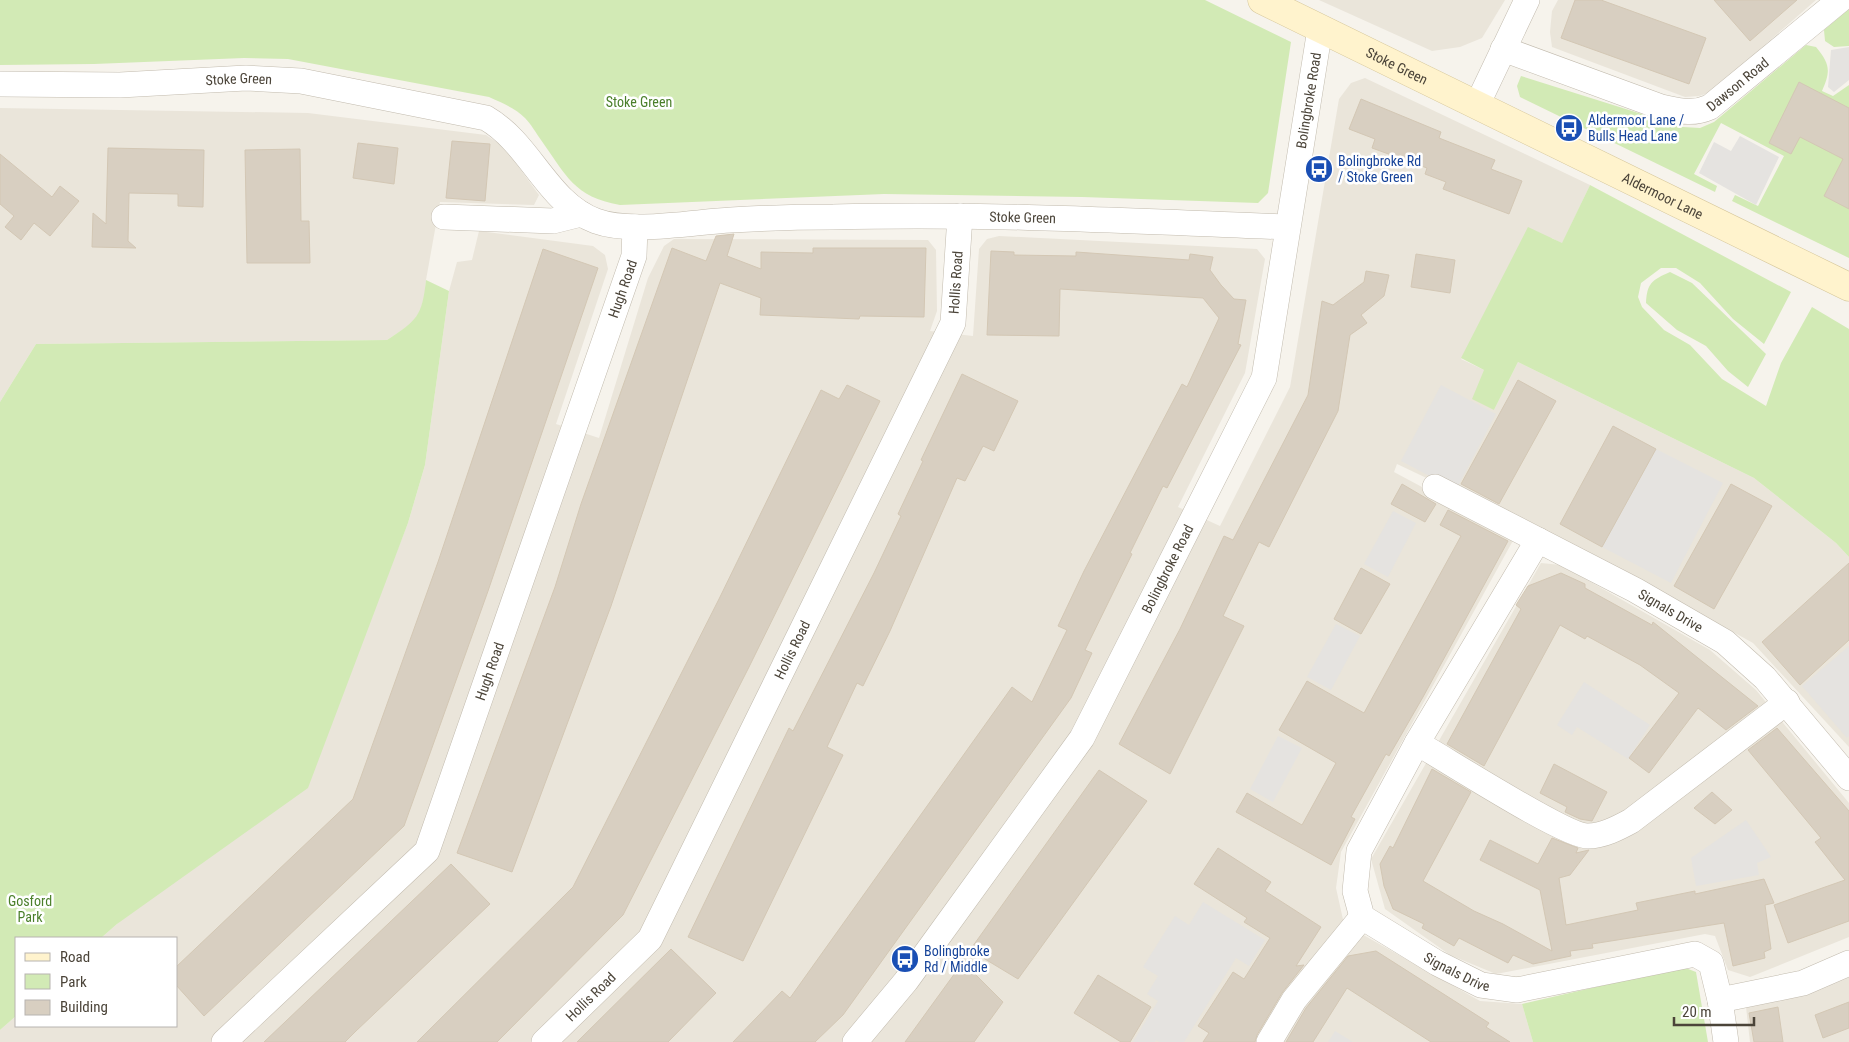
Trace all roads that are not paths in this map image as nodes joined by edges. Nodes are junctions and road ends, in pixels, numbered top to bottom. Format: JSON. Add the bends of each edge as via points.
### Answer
{"nodes":[{"id":1,"x":1262,"y":0,"type":"edge"},
{"id":2,"x":1526,"y":0,"type":"edge"},
{"id":3,"x":1840,"y":0,"type":"edge"},
{"id":4,"x":1320,"y":29,"type":"junction"},
{"id":5,"x":1503,"y":49,"type":"junction"},
{"id":6,"x":0,"y":84,"type":"edge"},
{"id":7,"x":1478,"y":105,"type":"junction"},
{"id":8,"x":582,"y":214,"type":"junction"},
{"id":9,"x":960,"y":216,"type":"junction"},
{"id":10,"x":444,"y":217,"type":"dead end"},
{"id":11,"x":635,"y":227,"type":"junction"},
{"id":12,"x":1287,"y":227,"type":"junction"},
{"id":13,"x":1849,"y":287,"type":"edge"},
{"id":14,"x":1435,"y":487,"type":"dead end"},
{"id":15,"x":1538,"y":540,"type":"junction"},
{"id":16,"x":1787,"y":702,"type":"junction"},
{"id":17,"x":1417,"y":743,"type":"junction"},
{"id":18,"x":1849,"y":778,"type":"edge"},
{"id":19,"x":1362,"y":917,"type":"junction"},
{"id":20,"x":1849,"y":963,"type":"edge"},
{"id":21,"x":1720,"y":1000,"type":"junction"},
{"id":22,"x":224,"y":1042,"type":"edge"},
{"id":23,"x":544,"y":1042,"type":"edge"},
{"id":24,"x":855,"y":1042,"type":"edge"},
{"id":25,"x":1269,"y":1042,"type":"edge"},
{"id":26,"x":1726,"y":1042,"type":"edge"}],
"edges":[{"from":1,"to":4,"type":"street","name":"Stoke Green"},
{"from":2,"to":5,"type":"street"},
{"from":3,"to":5,"type":"street","name":"Dawson Road","via":[[1710,107],[1697,113],[1661,107]]},
{"from":4,"to":7,"type":"street","name":"Stoke Green"},
{"from":4,"to":12,"type":"street","name":"Bolingbroke Road"},
{"from":5,"to":7,"type":"street"},
{"from":6,"to":8,"type":"street","name":"Stoke Green","via":[[128,85],[246,78],[301,81],[486,118],[502,127],[562,199]]},
{"from":7,"to":13,"type":"street","name":"Aldermoor Lane"},
{"from":8,"to":10,"type":"street","via":[[553,221]]},
{"from":8,"to":11,"type":"street","name":"Stoke Green","via":[[610,226]]},
{"from":9,"to":11,"type":"street","name":"Stoke Green","via":[[751,219]]},
{"from":9,"to":12,"type":"street","name":"Stoke Green"},
{"from":9,"to":23,"type":"street","name":"Hollis Road","via":[[953,323],[650,938]]},
{"from":11,"to":22,"type":"street","name":"Hugh Road","via":[[634,256],[428,851]]},
{"from":12,"to":24,"type":"street","name":"Bolingbroke Road","via":[[1264,378],[1082,738],[906,981]]},
{"from":14,"to":15,"type":"street","name":"Signals Drive"},
{"from":15,"to":16,"type":"street","name":"Signals Drive","via":[[1635,590],[1725,642]]},
{"from":15,"to":17,"type":"street"},
{"from":16,"to":17,"type":"street","via":[[1631,821],[1586,837],[1557,824]]},
{"from":16,"to":18,"type":"street","name":"Signals Drive"},
{"from":17,"to":19,"type":"street","via":[[1358,851],[1355,892]]},
{"from":19,"to":21,"type":"street","name":"Signals Drive","via":[[1436,963],[1481,985],[1517,990],[1695,954],[1711,963]]},
{"from":19,"to":25,"type":"street","via":[[1294,1000]]},
{"from":20,"to":21,"type":"street","via":[[1803,983]]},
{"from":21,"to":26,"type":"street","name":"Signals Drive"}]}
